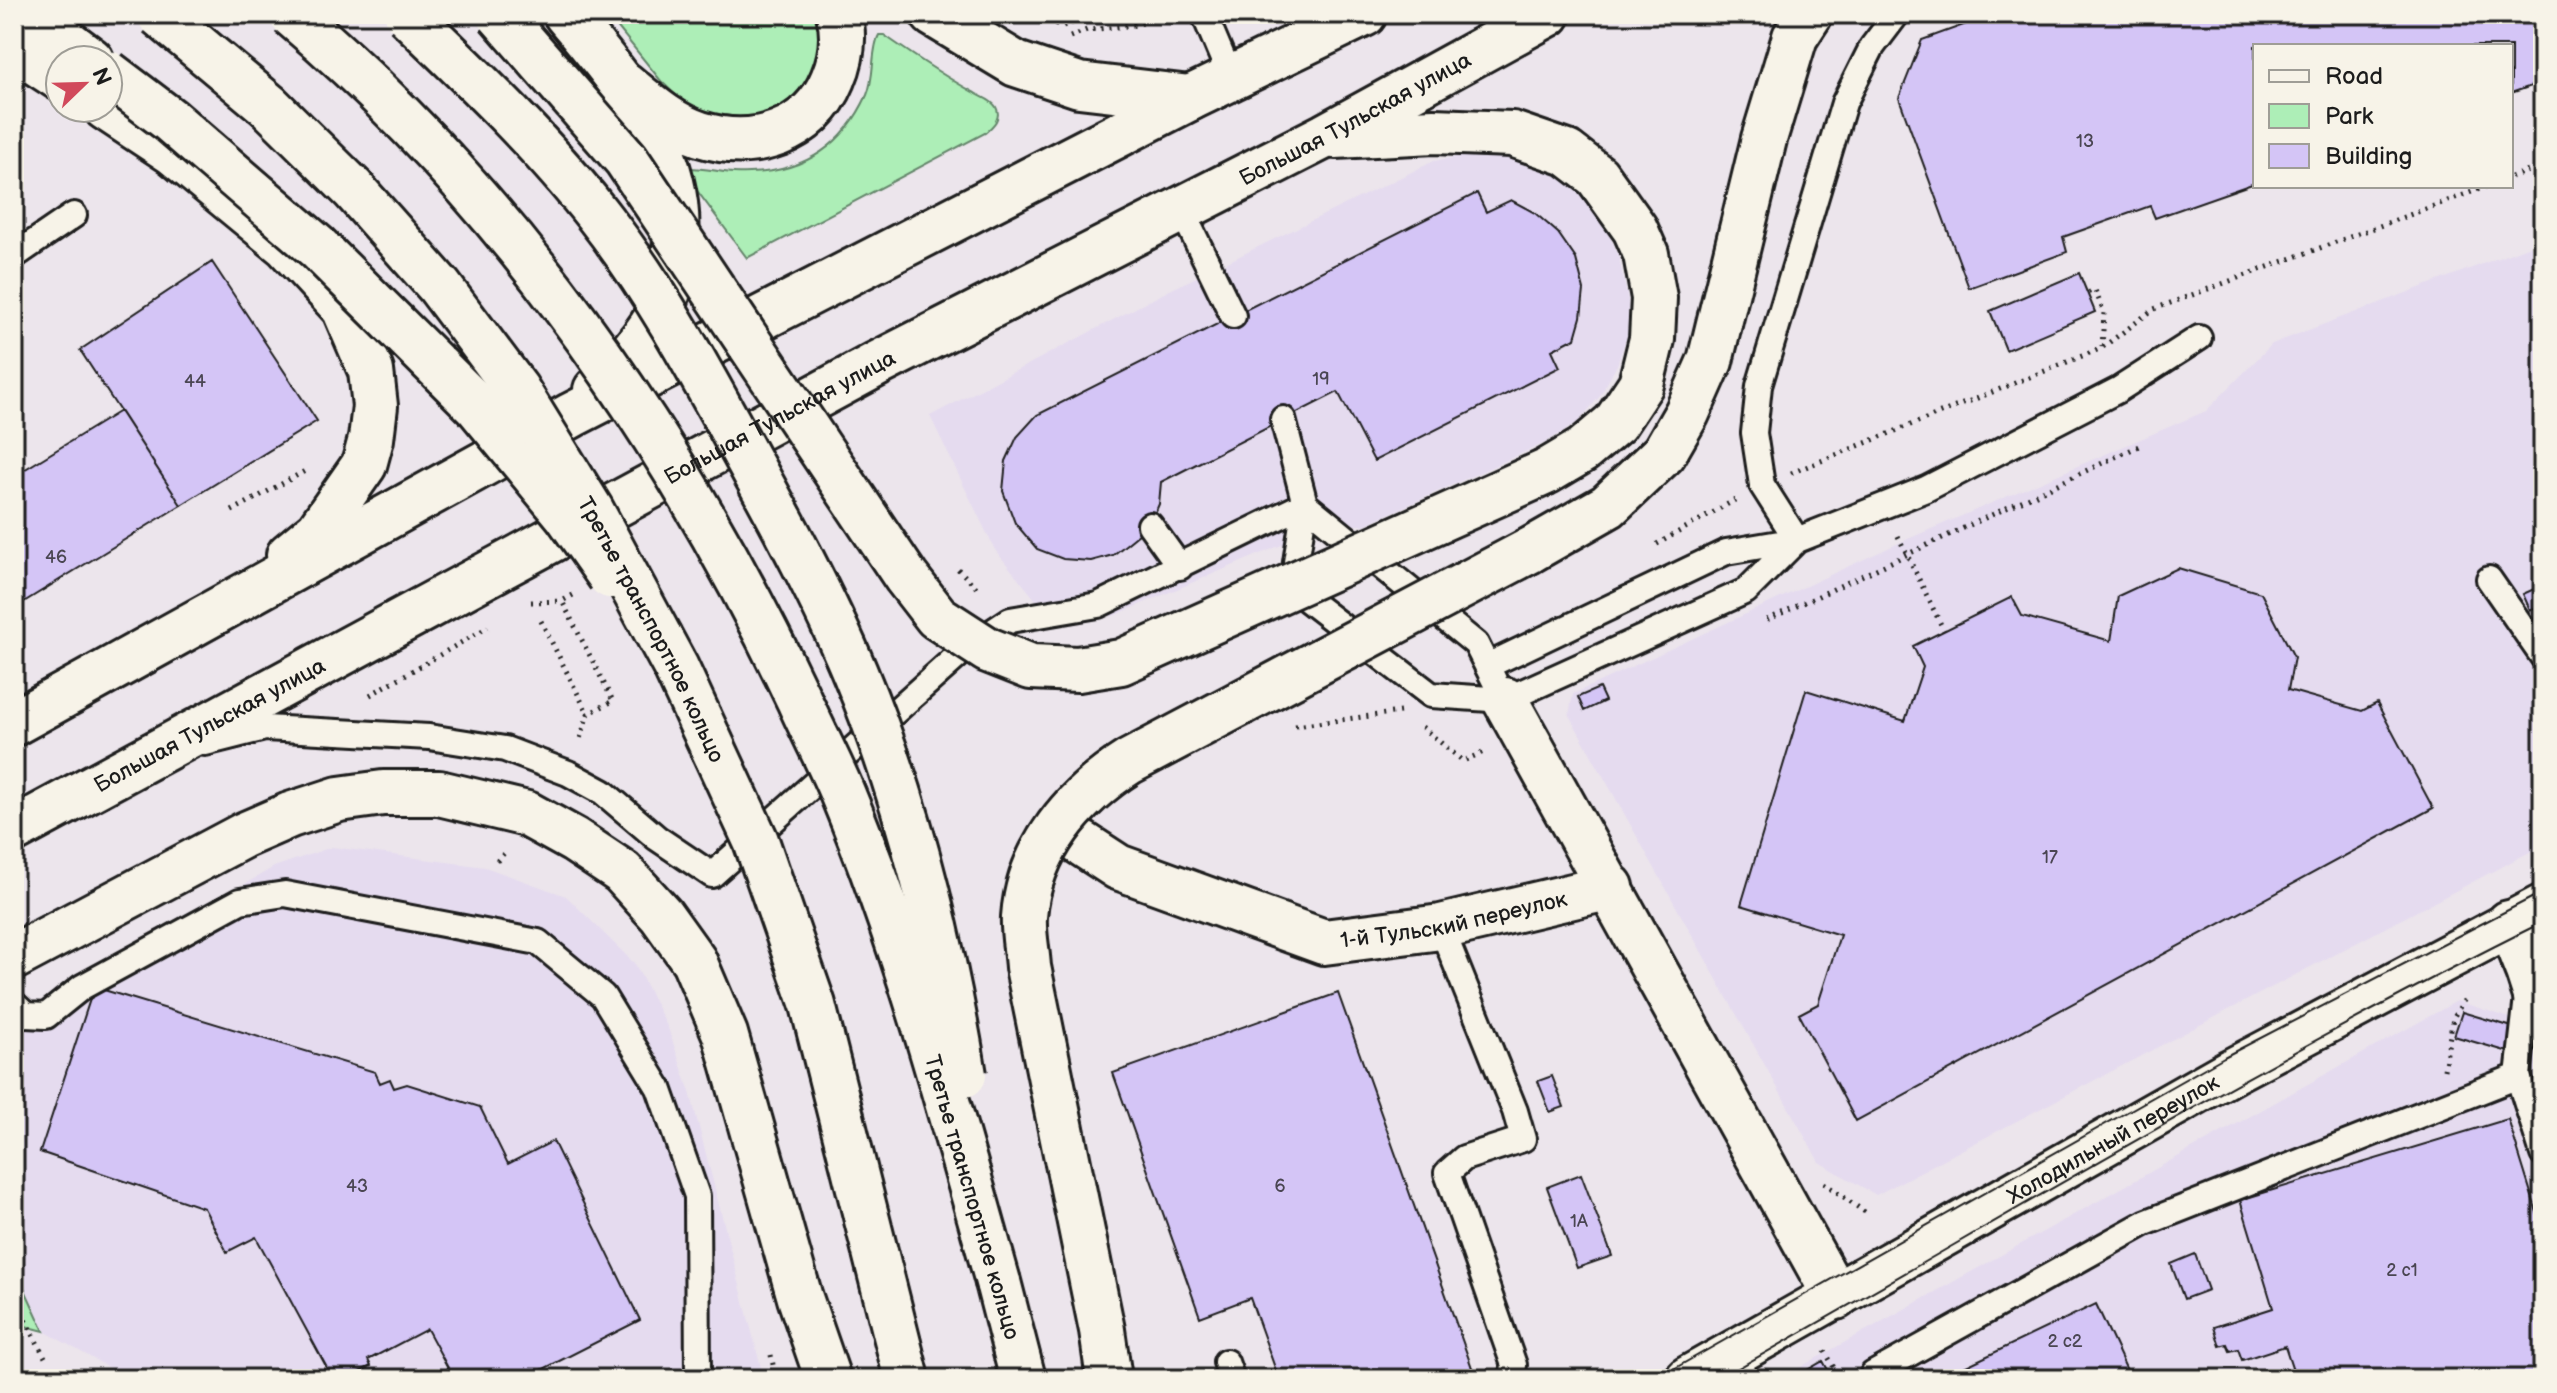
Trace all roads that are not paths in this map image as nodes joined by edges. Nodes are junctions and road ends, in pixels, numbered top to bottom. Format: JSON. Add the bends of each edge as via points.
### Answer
{"nodes":[{"id":1,"x":30,"y":14,"type":"edge"},
{"id":2,"x":159,"y":14,"type":"edge"},
{"id":3,"x":291,"y":14,"type":"edge"},
{"id":4,"x":407,"y":14,"type":"edge"},
{"id":5,"x":499,"y":14,"type":"edge"},
{"id":6,"x":566,"y":14,"type":"edge"},
{"id":7,"x":839,"y":14,"type":"edge"},
{"id":8,"x":933,"y":14,"type":"edge"},
{"id":9,"x":1204,"y":14,"type":"edge"},
{"id":10,"x":1364,"y":14,"type":"edge"},
{"id":11,"x":1548,"y":14,"type":"edge"},
{"id":12,"x":1810,"y":14,"type":"edge"},
{"id":13,"x":1897,"y":14,"type":"edge"},
{"id":14,"x":70,"y":44,"type":"edge"},
{"id":15,"x":14,"y":48,"type":"edge"},
{"id":16,"x":44,"y":68,"type":"edge"},
{"id":17,"x":1231,"y":78,"type":"junction"},
{"id":18,"x":624,"y":84,"type":"junction"},
{"id":19,"x":124,"y":85,"type":"edge"},
{"id":20,"x":1190,"y":98,"type":"junction"},
{"id":21,"x":124,"y":120,"type":"edge"},
{"id":22,"x":1325,"y":136,"type":"junction"},
{"id":23,"x":1181,"y":209,"type":"junction"},
{"id":24,"x":74,"y":215,"type":"dead end"},
{"id":25,"x":14,"y":256,"type":"edge"},
{"id":26,"x":1233,"y":316,"type":"dead end"},
{"id":27,"x":2199,"y":338,"type":"dead end"},
{"id":28,"x":572,"y":415,"type":"junction"},
{"id":29,"x":1283,"y":419,"type":"dead end"},
{"id":30,"x":1305,"y":504,"type":"junction"},
{"id":31,"x":1150,"y":525,"type":"dead end"},
{"id":32,"x":1797,"y":540,"type":"junction"},
{"id":33,"x":1180,"y":567,"type":"junction"},
{"id":34,"x":2489,"y":579,"type":"dead end"},
{"id":35,"x":230,"y":604,"type":"junction"},
{"id":36,"x":2543,"y":657,"type":"edge"},
{"id":37,"x":676,"y":668,"type":"junction"},
{"id":38,"x":1496,"y":683,"type":"junction"},
{"id":39,"x":15,"y":718,"type":"edge"},
{"id":40,"x":140,"y":759,"type":"junction"},
{"id":41,"x":14,"y":830,"type":"edge"},
{"id":42,"x":1075,"y":839,"type":"dead end"},
{"id":43,"x":1611,"y":887,"type":"junction"},
{"id":44,"x":2526,"y":915,"type":"edge"},
{"id":45,"x":1441,"y":927,"type":"junction"},
{"id":46,"x":14,"y":957,"type":"edge"},
{"id":47,"x":2528,"y":971,"type":"junction"},
{"id":48,"x":14,"y":1004,"type":"edge"},
{"id":49,"x":2543,"y":1017,"type":"edge"},
{"id":50,"x":2518,"y":1076,"type":"junction"},
{"id":51,"x":2543,"y":1154,"type":"edge"},
{"id":52,"x":998,"y":1282,"type":"junction"},
{"id":53,"x":1836,"y":1297,"type":"junction"},
{"id":54,"x":698,"y":1379,"type":"edge"},
{"id":55,"x":828,"y":1379,"type":"edge"},
{"id":56,"x":907,"y":1379,"type":"edge"},
{"id":57,"x":1023,"y":1379,"type":"edge"},
{"id":58,"x":1109,"y":1379,"type":"edge"},
{"id":59,"x":1512,"y":1379,"type":"edge"},
{"id":60,"x":1688,"y":1379,"type":"edge"},
{"id":61,"x":1876,"y":1379,"type":"edge"}],
"edges":[{"from":1,"to":14,"type":"main road"},
{"from":2,"to":37,"type":"main road","name":"Третье транспортное кольцо","bridge":true,"via":[[269,106],[353,189],[439,286],[517,390],[591,510]]},
{"from":3,"to":52,"type":"main road","name":"Третье транспортное кольцо","bridge":true,"via":[[415,129],[507,231],[607,363],[695,500],[765,629],[843,794],[910,977]]},
{"from":4,"to":52,"type":"main road","bridge":true,"via":[[495,99],[597,213],[674,323],[795,545],[842,644],[899,789],[929,905],[958,1036]]},
{"from":5,"to":22,"type":"main road","bridge":true,"via":[[626,159],[937,617],[988,650],[1031,667],[1078,669],[1121,662],[1546,472],[1615,423],[1641,384],[1652,339],[1654,298],[1646,254],[1597,176],[1567,153],[1512,134]]},
{"from":6,"to":18,"type":"main road"},
{"from":7,"to":18,"type":"main road","via":[[840,62],[827,95],[807,119],[781,134],[732,140],[699,134],[664,117]]},
{"from":8,"to":20,"type":"main road","via":[[1016,64],[1079,85]]},
{"from":9,"to":17,"type":"lane"},
{"from":10,"to":17,"type":"main road"},
{"from":11,"to":22,"type":"main road","name":"Большая Тульская улица"},
{"from":12,"to":58,"type":"main road","bridge":true,"via":[[1795,37],[1764,139],[1700,388],[1664,453],[1608,506],[1100,780],[1050,836],[1033,872],[1024,917],[1028,967]]},
{"from":13,"to":32,"type":"lane","via":[[1872,47],[1844,103],[1759,386],[1754,433],[1762,485]]},
{"from":15,"to":16,"type":"main road"},
{"from":17,"to":20,"type":"main road"},
{"from":18,"to":28,"type":"main road","via":[[654,132],[672,182],[678,241],[665,302],[631,355]]},
{"from":19,"to":37,"type":"main road","bridge":true,"via":[[317,247],[478,407],[567,515]]},
{"from":20,"to":28,"type":"main road"},
{"from":21,"to":35,"type":"main road","via":[[174,153],[287,246],[344,308],[371,371],[375,406],[364,465],[318,531]]},
{"from":22,"to":23,"type":"main road","name":"Большая Тульская улица"},
{"from":23,"to":26,"type":"lane"},
{"from":23,"to":40,"type":"main road","name":"Большая Тульская улица","via":[[877,364]]},
{"from":24,"to":25,"type":"lane"},
{"from":27,"to":32,"type":"lane","via":[[2118,390],[1926,489]]},
{"from":28,"to":35,"type":"main road"},
{"from":29,"to":30,"type":"lane"},
{"from":30,"to":33,"type":"lane"},
{"from":30,"to":38,"type":"lane","via":[[1476,644]]},
{"from":30,"to":38,"type":"lane","via":[[1292,588],[1431,695]]},
{"from":31,"to":33,"type":"lane"},
{"from":32,"to":38,"type":"lane","via":[[1726,552]]},
{"from":32,"to":38,"type":"lane","via":[[1746,591]]},
{"from":33,"to":40,"type":"lane","via":[[1098,605],[1010,620],[963,651],[712,875],[603,792],[505,749],[429,737],[265,728]]},
{"from":34,"to":36,"type":"lane"},
{"from":35,"to":39,"type":"main road"},
{"from":37,"to":56,"type":"main road","name":"Третье транспортное кольцо","bridge":true,"via":[[756,841],[813,1005]]},
{"from":38,"to":43,"type":"main road"},
{"from":40,"to":41,"type":"main road","name":"Большая Тульская улица"},
{"from":42,"to":45,"type":"main road","name":"1-й Тульский переулок","via":[[1118,867],[1324,942]]},
{"from":43,"to":45,"type":"main road","name":"1-й Тульский переулок"},
{"from":43,"to":53,"type":"main road"},
{"from":44,"to":47,"type":"main road"},
{"from":44,"to":53,"type":"main road","name":"Холодильный переулок","via":[[2232,1071]]},
{"from":45,"to":59,"type":"lane","via":[[1523,1139],[1464,1158],[1447,1173],[1514,1365]]},
{"from":46,"to":55,"type":"main road","bridge":true,"via":[[244,835],[339,799],[439,793],[527,814],[622,872],[694,961],[725,1034]]},
{"from":47,"to":49,"type":"main road"},
{"from":47,"to":50,"type":"lane"},
{"from":48,"to":54,"type":"lane","via":[[26,1015],[46,1016],[82,987],[240,901],[285,894],[538,942],[603,996],[659,1088],[697,1196]]},
{"from":50,"to":51,"type":"lane"},
{"from":50,"to":61,"type":"lane","via":[[2145,1223],[1873,1374]]},
{"from":52,"to":57,"type":"main road","name":"Третье транспортное кольцо"},
{"from":53,"to":60,"type":"main road","name":"Холодильный переулок"}]}
